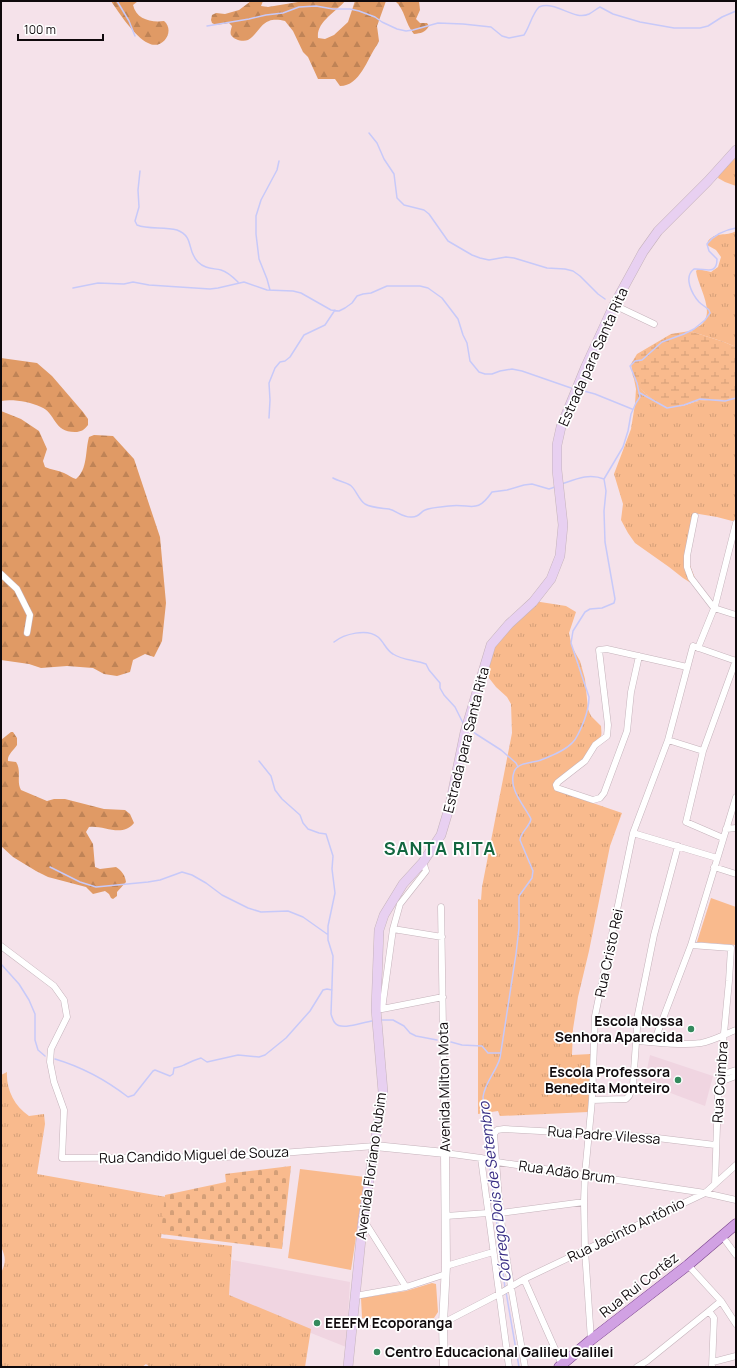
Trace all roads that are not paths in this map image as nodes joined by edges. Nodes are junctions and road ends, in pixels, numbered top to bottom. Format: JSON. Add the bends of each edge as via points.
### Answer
{"nodes":[{"id":1,"x":736,"y":150,"type":"edge"},
{"id":2,"x":614,"y":305,"type":"junction"},
{"id":3,"x":654,"y":324,"type":"dead end"},
{"id":4,"x":696,"y":516,"type":"dead end"},
{"id":5,"x":736,"y":523,"type":"edge"},
{"id":6,"x":1,"y":574,"type":"edge"},
{"id":7,"x":714,"y":608,"type":"junction"},
{"id":8,"x":736,"y":615,"type":"edge"},
{"id":9,"x":27,"y":633,"type":"dead end"},
{"id":10,"x":696,"y":647,"type":"junction"},
{"id":11,"x":639,"y":656,"type":"junction"},
{"id":12,"x":736,"y":661,"type":"edge"},
{"id":13,"x":687,"y":667,"type":"junction"},
{"id":14,"x":668,"y":740,"type":"junction"},
{"id":15,"x":703,"y":751,"type":"junction"},
{"id":16,"x":736,"y":797,"type":"edge"},
{"id":17,"x":736,"y":828,"type":"edge"},
{"id":18,"x":726,"y":829,"type":"junction"},
{"id":19,"x":633,"y":833,"type":"junction"},
{"id":20,"x":723,"y":838,"type":"junction"},
{"id":21,"x":678,"y":846,"type":"junction"},
{"id":22,"x":717,"y":858,"type":"junction"},
{"id":23,"x":423,"y":862,"type":"junction"},
{"id":24,"x":714,"y":868,"type":"junction"},
{"id":25,"x":736,"y":874,"type":"edge"},
{"id":26,"x":441,"y":907,"type":"dead end"},
{"id":27,"x":392,"y":929,"type":"junction"},
{"id":28,"x":442,"y":937,"type":"junction"},
{"id":29,"x":691,"y":945,"type":"junction"},
{"id":30,"x":1,"y":946,"type":"edge"},
{"id":31,"x":733,"y":948,"type":"edge"},
{"id":32,"x":733,"y":981,"type":"edge"},
{"id":33,"x":443,"y":997,"type":"junction"},
{"id":34,"x":379,"y":1009,"type":"junction"},
{"id":35,"x":736,"y":1030,"type":"edge"},
{"id":36,"x":723,"y":1035,"type":"junction"},
{"id":37,"x":636,"y":1041,"type":"junction"},
{"id":38,"x":654,"y":1042,"type":"junction"},
{"id":39,"x":736,"y":1070,"type":"edge"},
{"id":40,"x":736,"y":1076,"type":"edge"},
{"id":41,"x":720,"y":1079,"type":"junction"},
{"id":42,"x":592,"y":1100,"type":"junction"},
{"id":43,"x":588,"y":1133,"type":"junction"},
{"id":44,"x":715,"y":1145,"type":"junction"},
{"id":45,"x":375,"y":1146,"type":"junction"},
{"id":46,"x":445,"y":1153,"type":"junction"},
{"id":47,"x":483,"y":1159,"type":"junction"},
{"id":48,"x":495,"y":1161,"type":"junction"},
{"id":49,"x":736,"y":1165,"type":"edge"},
{"id":50,"x":585,"y":1174,"type":"junction"},
{"id":51,"x":715,"y":1184,"type":"junction"},
{"id":52,"x":705,"y":1193,"type":"junction"},
{"id":53,"x":736,"y":1200,"type":"edge"},
{"id":54,"x":584,"y":1202,"type":"junction"},
{"id":55,"x":488,"y":1213,"type":"junction"},
{"id":56,"x":500,"y":1213,"type":"junction"},
{"id":57,"x":446,"y":1216,"type":"junction"},
{"id":58,"x":363,"y":1219,"type":"junction"},
{"id":59,"x":736,"y":1224,"type":"edge"},
{"id":60,"x":722,"y":1236,"type":"junction"},
{"id":61,"x":585,"y":1250,"type":"junction"},
{"id":62,"x":493,"y":1252,"type":"junction"},
{"id":63,"x":736,"y":1255,"type":"edge"},
{"id":64,"x":688,"y":1265,"type":"junction"},
{"id":65,"x":446,"y":1270,"type":"junction"},
{"id":66,"x":524,"y":1279,"type":"junction"},
{"id":67,"x":406,"y":1287,"type":"junction"},
{"id":68,"x":509,"y":1288,"type":"junction"},
{"id":69,"x":500,"y":1293,"type":"junction"},
{"id":70,"x":355,"y":1296,"type":"junction"},
{"id":71,"x":721,"y":1301,"type":"junction"},
{"id":72,"x":710,"y":1312,"type":"junction"},
{"id":73,"x":353,"y":1322,"type":"junction"},
{"id":74,"x":443,"y":1323,"type":"junction"},
{"id":75,"x":736,"y":1324,"type":"edge"},
{"id":76,"x":591,"y":1340,"type":"junction"},
{"id":77,"x":736,"y":1356,"type":"edge"},
{"id":78,"x":712,"y":1365,"type":"edge"},
{"id":79,"x":562,"y":1366,"type":"edge"},
{"id":80,"x":348,"y":1367,"type":"edge"},
{"id":81,"x":444,"y":1367,"type":"edge"},
{"id":82,"x":509,"y":1367,"type":"edge"},
{"id":83,"x":525,"y":1367,"type":"edge"},
{"id":84,"x":636,"y":1367,"type":"edge"}],
"edges":[{"from":1,"to":2,"type":"main road","name":"Estrada para Santa Rita","via":[[658,231],[643,252]]},
{"from":2,"to":3,"type":"street"},
{"from":2,"to":23,"type":"main road","name":"Estrada para Santa Rita","via":[[567,411],[557,445],[563,525],[560,556],[551,579],[533,602],[508,624],[491,645],[465,732],[441,835]]},
{"from":4,"to":7,"type":"street","via":[[687,567],[691,578]]},
{"from":5,"to":7,"type":"street","name":"Rua Cristo Rei"},
{"from":6,"to":9,"type":"street","via":[[17,589],[30,615]]},
{"from":7,"to":8,"type":"street"},
{"from":7,"to":10,"type":"street","name":"Rua Cristo Rei"},
{"from":10,"to":12,"type":"street"},
{"from":10,"to":13,"type":"street","name":"Rua Cristo Rei"},
{"from":11,"to":11,"type":"street","via":[[607,649],[599,650],[608,725],[606,736],[595,745],[585,761],[558,782],[557,788],[593,800],[600,798],[604,793],[627,731],[631,692]]},
{"from":11,"to":13,"type":"street"},
{"from":12,"to":15,"type":"street"},
{"from":13,"to":14,"type":"street","name":"Rua Cristo Rei"},
{"from":14,"to":15,"type":"street"},
{"from":14,"to":19,"type":"street","name":"Rua Cristo Rei"},
{"from":15,"to":20,"type":"street","via":[[686,822]]},
{"from":16,"to":18,"type":"street"},
{"from":17,"to":18,"type":"street"},
{"from":18,"to":20,"type":"street"},
{"from":19,"to":21,"type":"street"},
{"from":19,"to":42,"type":"street","name":"Rua Cristo Rei","via":[[595,1016]]},
{"from":20,"to":22,"type":"street"},
{"from":21,"to":22,"type":"street"},
{"from":21,"to":37,"type":"street","via":[[654,935],[638,1014]]},
{"from":22,"to":24,"type":"street"},
{"from":23,"to":27,"type":"street","name":"Avenida Floriano Rubim","via":[[426,871],[400,904]]},
{"from":23,"to":34,"type":"main road","name":"Estrada para Santa Rita","via":[[403,884],[384,915],[379,930]]},
{"from":24,"to":25,"type":"street"},
{"from":24,"to":29,"type":"street"},
{"from":26,"to":28,"type":"street","name":"Avenida Milton Mota"},
{"from":27,"to":28,"type":"street"},
{"from":27,"to":34,"type":"street","name":"Avenida Floriano Rubim"},
{"from":28,"to":33,"type":"street","name":"Avenida Milton Mota"},
{"from":29,"to":31,"type":"street","name":"Rua Coimbra"},
{"from":29,"to":38,"type":"street"},
{"from":30,"to":45,"type":"street","name":"Rua Candido Miguel de Souza","via":[[54,986],[64,1000],[67,1017],[51,1049],[50,1062],[64,1110],[62,1158],[226,1157]]},
{"from":31,"to":32,"type":"street","name":"Rua Coimbra"},
{"from":32,"to":36,"type":"street","name":"Rua Coimbra"},
{"from":33,"to":34,"type":"street"},
{"from":33,"to":46,"type":"street","name":"Avenida Milton Mota"},
{"from":34,"to":45,"type":"main road","name":"Avenida Floriano Rubim","via":[[383,1092]]},
{"from":35,"to":36,"type":"street"},
{"from":36,"to":38,"type":"street","via":[[701,1043]]},
{"from":36,"to":41,"type":"street","name":"Rua Coimbra"},
{"from":37,"to":38,"type":"street"},
{"from":37,"to":42,"type":"street","via":[[633,1085],[629,1096]]},
{"from":39,"to":41,"type":"street"},
{"from":40,"to":41,"type":"street"},
{"from":41,"to":44,"type":"street","name":"Rua Coimbra"},
{"from":42,"to":43,"type":"street","name":"Rua Cristo Rei"},
{"from":43,"to":44,"type":"street","name":"Rua Padre Vilessa"},
{"from":43,"to":48,"type":"street","name":"Rua Padre Vilessa","via":[[498,1130],[494,1134]]},
{"from":43,"to":50,"type":"street","name":"Rua Cristo Rei"},
{"from":44,"to":51,"type":"street","name":"Rua Coimbra"},
{"from":45,"to":46,"type":"street","name":"Rua Adão Brum"},
{"from":45,"to":58,"type":"main road","name":"Avenida Floriano Rubim"},
{"from":46,"to":47,"type":"street","name":"Rua Adão Brum"},
{"from":46,"to":57,"type":"street","name":"Avenida Milton Mota"},
{"from":47,"to":48,"type":"street","name":"Rua Adão Brum"},
{"from":47,"to":55,"type":"street"},
{"from":48,"to":50,"type":"street","name":"Rua Adão Brum"},
{"from":48,"to":56,"type":"street"},
{"from":49,"to":51,"type":"street","name":"Rua Jacinto Antônio"},
{"from":50,"to":52,"type":"street","name":"Rua Adão Brum"},
{"from":50,"to":54,"type":"street","name":"Rua Cristo Rei"},
{"from":51,"to":52,"type":"street","name":"Rua Jacinto Antônio"},
{"from":52,"to":53,"type":"street","name":"Rua Adão Brum"},
{"from":52,"to":61,"type":"street","name":"Rua Jacinto Antônio"},
{"from":54,"to":56,"type":"street"},
{"from":54,"to":61,"type":"street","name":"Rua Cristo Rei"},
{"from":55,"to":57,"type":"street"},
{"from":55,"to":62,"type":"street"},
{"from":56,"to":68,"type":"street"},
{"from":57,"to":65,"type":"street","name":"Avenida Milton Mota"},
{"from":58,"to":67,"type":"street"},
{"from":58,"to":70,"type":"main road","name":"Avenida Floriano Rubim"},
{"from":59,"to":60,"type":"main road","name":"Rua Rui Cortêz"},
{"from":60,"to":63,"type":"street"},
{"from":60,"to":64,"type":"main road","name":"Rua Rui Cortêz"},
{"from":61,"to":66,"type":"street","name":"Rua Jacinto Antônio"},
{"from":61,"to":76,"type":"street","name":"Rua Cristo Rei"},
{"from":62,"to":65,"type":"street"},
{"from":62,"to":69,"type":"street"},
{"from":64,"to":71,"type":"street"},
{"from":64,"to":76,"type":"main road","name":"Rua Rui Cortêz"},
{"from":65,"to":67,"type":"street"},
{"from":65,"to":74,"type":"street","name":"Avenida Milton Mota"},
{"from":66,"to":68,"type":"street","name":"Rua Jacinto Antônio"},
{"from":66,"to":79,"type":"street"},
{"from":67,"to":70,"type":"street"},
{"from":68,"to":69,"type":"street","name":"Rua Jacinto Antônio"},
{"from":68,"to":83,"type":"street"},
{"from":69,"to":74,"type":"street","name":"Rua Jacinto Antônio"},
{"from":69,"to":82,"type":"street"},
{"from":70,"to":73,"type":"main road","name":"Avenida Floriano Rubim"},
{"from":71,"to":72,"type":"street"},
{"from":71,"to":75,"type":"street"},
{"from":72,"to":78,"type":"street","via":[[714,1318]]},
{"from":72,"to":84,"type":"street"},
{"from":73,"to":74,"type":"street"},
{"from":73,"to":80,"type":"main road","name":"Avenida Floriano Rubim"},
{"from":74,"to":81,"type":"street","name":"Avenida Milton Mota"},
{"from":76,"to":79,"type":"main road","name":"Rua Rui Cortêz"},
{"from":77,"to":78,"type":"street"}]}
